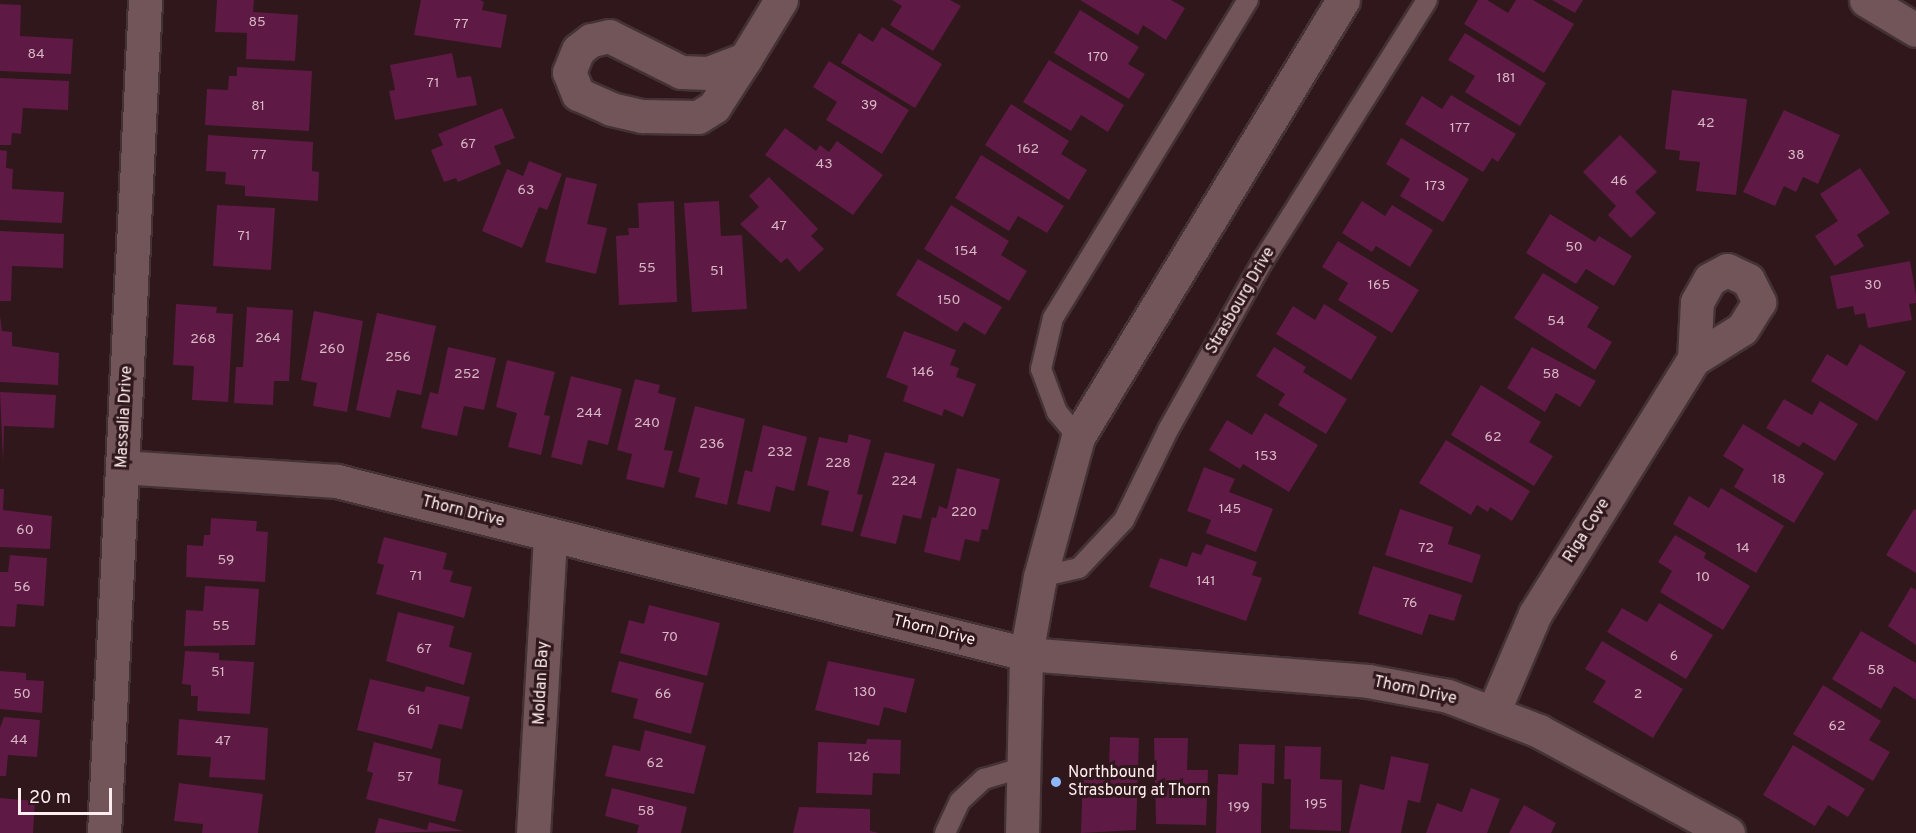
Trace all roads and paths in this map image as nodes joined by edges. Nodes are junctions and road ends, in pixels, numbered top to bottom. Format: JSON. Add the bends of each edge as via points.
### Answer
{"nodes":[{"id":1,"x":145,"y":0,"type":"edge"},
{"id":2,"x":781,"y":0,"type":"edge"},
{"id":3,"x":1248,"y":0,"type":"edge"},
{"id":4,"x":1342,"y":0,"type":"edge"},
{"id":5,"x":1427,"y":0,"type":"edge"},
{"id":6,"x":1866,"y":0,"type":"edge"},
{"id":7,"x":1916,"y":30,"type":"edge"},
{"id":8,"x":745,"y":59,"type":"junction"},
{"id":9,"x":1694,"y":358,"type":"dead end"},
{"id":10,"x":1078,"y":437,"type":"junction"},
{"id":11,"x":122,"y":467,"type":"junction"},
{"id":12,"x":550,"y":534,"type":"junction"},
{"id":13,"x":1040,"y":577,"type":"junction"},
{"id":14,"x":1026,"y":654,"type":"junction"},
{"id":15,"x":1494,"y":710,"type":"junction"},
{"id":16,"x":1025,"y":767,"type":"junction"},
{"id":17,"x":104,"y":833,"type":"edge"},
{"id":18,"x":533,"y":833,"type":"edge"},
{"id":19,"x":945,"y":833,"type":"edge"},
{"id":20,"x":1022,"y":833,"type":"edge"},
{"id":21,"x":1728,"y":833,"type":"edge"}],
"edges":[{"from":1,"to":11,"type":"street","name":"Massalia Drive"},
{"from":2,"to":8,"type":"street"},
{"from":3,"to":10,"type":"lane","via":[[1053,318],[1041,369],[1057,412]]},
{"from":4,"to":10,"type":"street"},
{"from":5,"to":13,"type":"lane","name":"Strasbourg Drive","via":[[1264,259],[1168,430],[1124,520],[1079,568]]},
{"from":6,"to":7,"type":"street"},
{"from":8,"to":8,"type":"street","via":[[709,73],[681,72],[609,36],[591,40],[578,50],[569,72],[578,93],[588,101],[642,116],[681,119],[698,117],[714,106]]},
{"from":9,"to":15,"type":"street","name":"Riga Cove","via":[[1535,614]]},
{"from":10,"to":13,"type":"street"},
{"from":11,"to":12,"type":"street","name":"Thorn Drive","via":[[337,481]]},
{"from":11,"to":17,"type":"street","name":"Massalia Drive"},
{"from":12,"to":14,"type":"street","name":"Thorn Drive"},
{"from":12,"to":18,"type":"street","name":"Moldan Bay"},
{"from":13,"to":14,"type":"street"},
{"from":14,"to":15,"type":"street","name":"Thorn Drive","via":[[1368,681],[1448,696]]},
{"from":14,"to":16,"type":"street"},
{"from":15,"to":21,"type":"street","name":"Thorn Drive"},
{"from":16,"to":19,"type":"lane","via":[[984,779],[960,801]]},
{"from":16,"to":20,"type":"street"}]}
